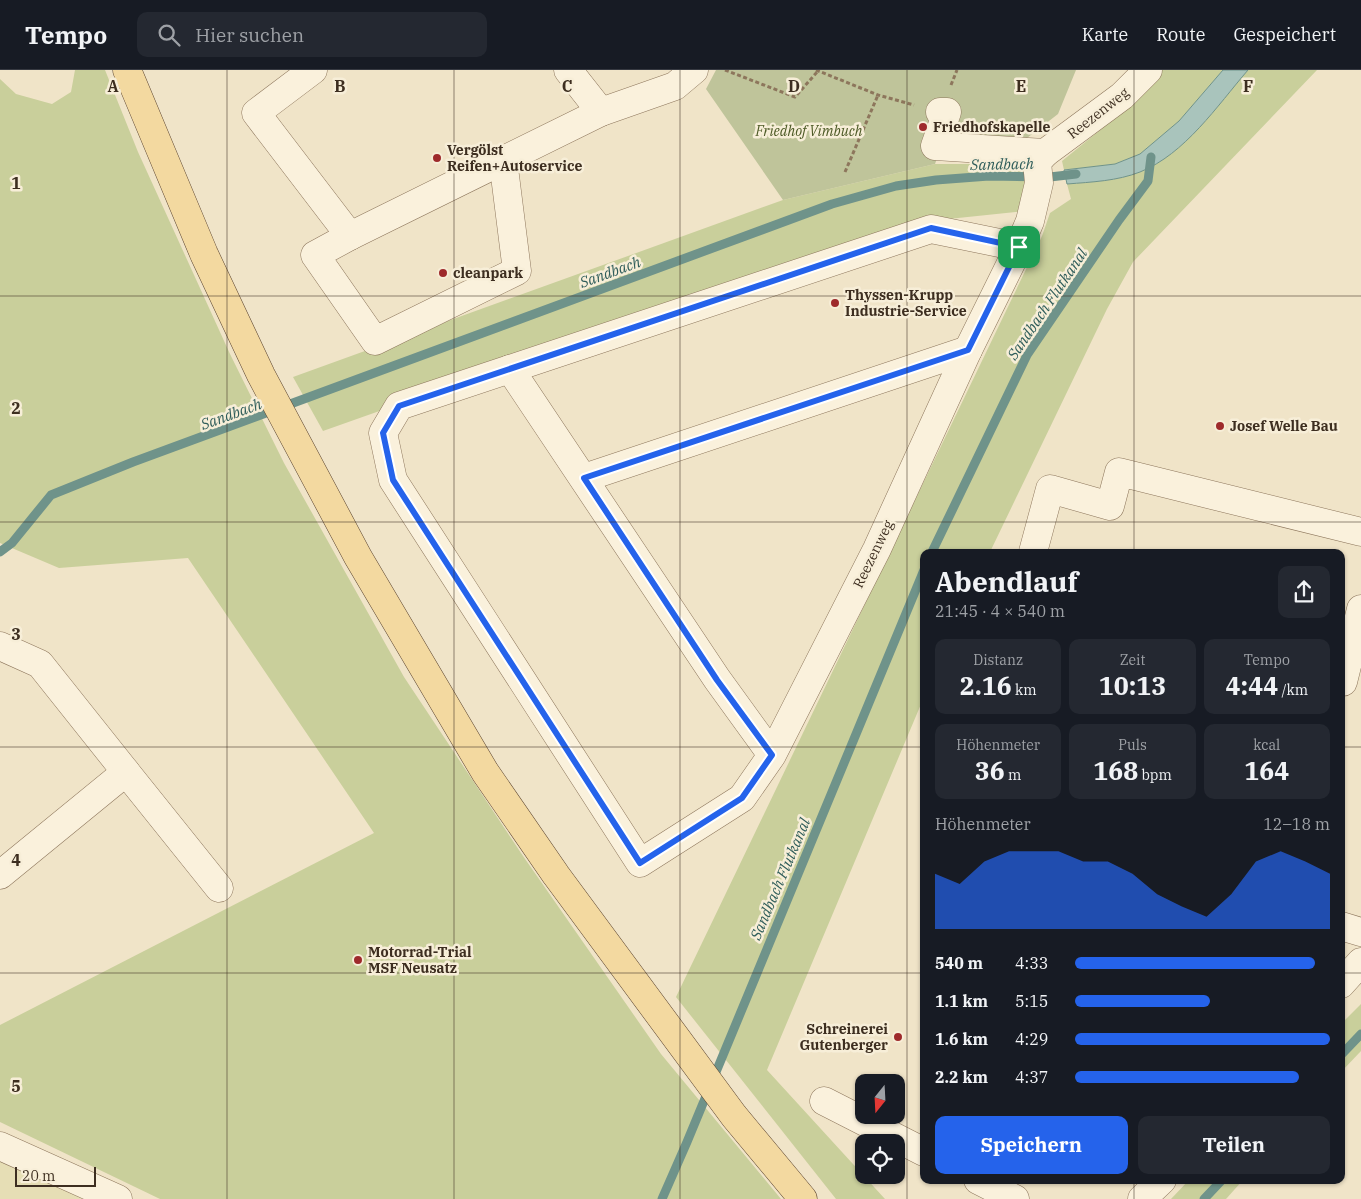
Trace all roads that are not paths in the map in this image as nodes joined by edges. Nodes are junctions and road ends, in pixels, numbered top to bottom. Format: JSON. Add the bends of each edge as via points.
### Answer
{"nodes":[{"id":1,"x":127,"y":70,"type":"edge"},
{"id":2,"x":313,"y":70,"type":"edge"},
{"id":3,"x":568,"y":70,"type":"edge"},
{"id":4,"x":694,"y":70,"type":"edge"},
{"id":5,"x":1148,"y":70,"type":"edge"},
{"id":6,"x":601,"y":112,"type":"junction"},
{"id":7,"x":940,"y":112,"type":"road end"},
{"id":8,"x":503,"y":160,"type":"junction"},
{"id":9,"x":1040,"y":166,"type":"junction"},
{"id":10,"x":350,"y":236,"type":"junction"},
{"id":11,"x":1019,"y":247,"type":"junction"},
{"id":12,"x":968,"y":350,"type":"junction"},
{"id":13,"x":510,"y":369,"type":"junction"},
{"id":14,"x":584,"y":478,"type":"junction"},
{"id":15,"x":1361,"y":532,"type":"edge"},
{"id":16,"x":1034,"y":549,"type":"edge"},
{"id":17,"x":1360,"y":615,"type":"edge"},
{"id":18,"x":0,"y":646,"type":"edge"},
{"id":19,"x":1345,"y":674,"type":"edge"},
{"id":20,"x":772,"y":755,"type":"junction"},
{"id":21,"x":126,"y":772,"type":"junction"},
{"id":22,"x":0,"y":875,"type":"edge"},
{"id":23,"x":219,"y":888,"type":"dead end"},
{"id":24,"x":1345,"y":927,"type":"edge"},
{"id":25,"x":1361,"y":932,"type":"edge"},
{"id":26,"x":1361,"y":962,"type":"edge"},
{"id":27,"x":1345,"y":980,"type":"edge"},
{"id":28,"x":824,"y":1101,"type":"dead end"},
{"id":29,"x":0,"y":1146,"type":"edge"},
{"id":30,"x":920,"y":1150,"type":"edge"},
{"id":31,"x":986,"y":1184,"type":"edge"},
{"id":32,"x":1158,"y":1184,"type":"edge"},
{"id":33,"x":118,"y":1199,"type":"edge"},
{"id":34,"x":803,"y":1199,"type":"edge"},
{"id":35,"x":1015,"y":1199,"type":"edge"},
{"id":36,"x":1142,"y":1199,"type":"edge"}],
"edges":[{"from":1,"to":34,"type":"main road","via":[[190,221],[261,375],[358,557],[485,772],[556,875],[734,1116]]},
{"from":2,"to":10,"type":"street","via":[[256,113]]},
{"from":3,"to":6,"type":"street"},
{"from":4,"to":6,"type":"street","via":[[675,86]]},
{"from":5,"to":9,"type":"street","name":"Reezenweg"},
{"from":6,"to":8,"type":"street"},
{"from":7,"to":9,"type":"street","via":[[947,112],[935,146]]},
{"from":8,"to":10,"type":"street"},
{"from":8,"to":10,"type":"street","via":[[517,271],[374,341],[315,255]]},
{"from":9,"to":11,"type":"street","name":"Reezenweg","via":[[1030,221]]},
{"from":11,"to":12,"type":"street","name":"Reezenweg"},
{"from":11,"to":13,"type":"street","name":"Reezenweg","via":[[931,228]]},
{"from":12,"to":14,"type":"street"},
{"from":12,"to":20,"type":"street","name":"Reezenweg","via":[[877,549]]},
{"from":13,"to":14,"type":"street"},
{"from":13,"to":20,"type":"street","name":"Reezenweg","via":[[399,406],[383,433],[393,480],[640,863],[742,798]]},
{"from":14,"to":20,"type":"street","via":[[717,680]]},
{"from":15,"to":16,"type":"street","via":[[1119,472],[1110,506],[1050,489]]},
{"from":17,"to":19,"type":"street"},
{"from":18,"to":21,"type":"street","via":[[40,664]]},
{"from":21,"to":22,"type":"street"},
{"from":21,"to":23,"type":"street"},
{"from":24,"to":25,"type":"street"},
{"from":26,"to":27,"type":"street"},
{"from":28,"to":30,"type":"street"},
{"from":29,"to":33,"type":"street"},
{"from":31,"to":35,"type":"street"},
{"from":32,"to":36,"type":"street"}]}
